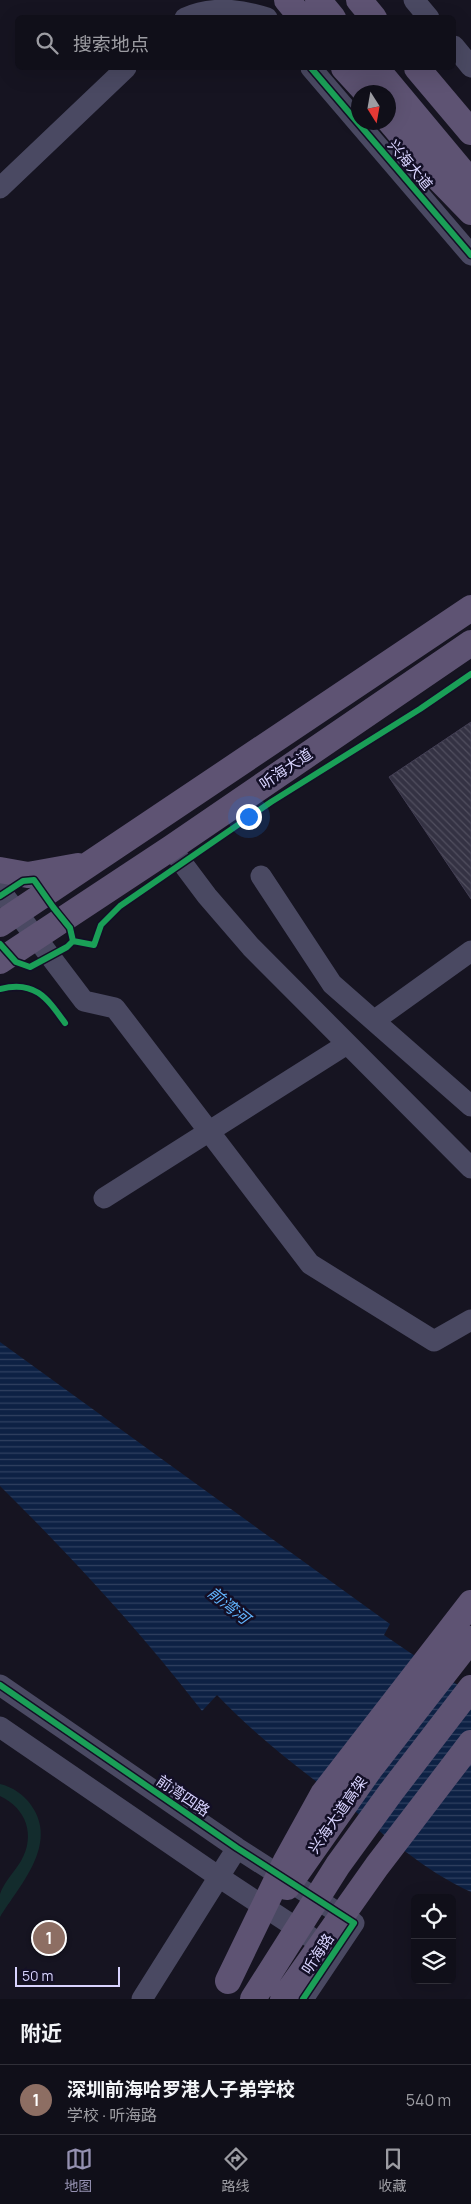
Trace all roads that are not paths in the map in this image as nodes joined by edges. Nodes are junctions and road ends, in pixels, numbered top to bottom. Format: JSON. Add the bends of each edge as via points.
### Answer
{"nodes":[{"id":1,"x":186,"y":0,"type":"edge"},
{"id":2,"x":253,"y":0,"type":"edge"},
{"id":3,"x":287,"y":0,"type":"edge"},
{"id":4,"x":318,"y":0,"type":"edge"},
{"id":5,"x":359,"y":0,"type":"edge"},
{"id":6,"x":414,"y":0,"type":"edge"},
{"id":7,"x":178,"y":15,"type":"edge"},
{"id":8,"x":194,"y":15,"type":"edge"},
{"id":9,"x":258,"y":15,"type":"edge"},
{"id":10,"x":265,"y":15,"type":"edge"},
{"id":11,"x":300,"y":15,"type":"edge"},
{"id":12,"x":330,"y":15,"type":"edge"},
{"id":13,"x":372,"y":15,"type":"edge"},
{"id":14,"x":426,"y":15,"type":"edge"},
{"id":15,"x":456,"y":48,"type":"edge"},
{"id":16,"x":471,"y":67,"type":"edge"},
{"id":17,"x":124,"y":70,"type":"edge"},
{"id":18,"x":313,"y":70,"type":"edge"},
{"id":19,"x":346,"y":70,"type":"edge"},
{"id":20,"x":378,"y":70,"type":"edge"},
{"id":21,"x":419,"y":70,"type":"edge"},
{"id":22,"x":360,"y":85,"type":"edge"},
{"id":23,"x":396,"y":128,"type":"edge"},
{"id":24,"x":471,"y":132,"type":"edge"},
{"id":25,"x":471,"y":182,"type":"edge"},
{"id":26,"x":0,"y":188,"type":"edge"},
{"id":27,"x":471,"y":212,"type":"edge"},
{"id":28,"x":471,"y":255,"type":"edge"},
{"id":29,"x":471,"y":608,"type":"edge"},
{"id":30,"x":471,"y":643,"type":"edge"},
{"id":31,"x":171,"y":848,"type":"junction"},
{"id":32,"x":94,"y":862,"type":"junction"},
{"id":33,"x":0,"y":870,"type":"edge"},
{"id":34,"x":261,"y":876,"type":"dead end"},
{"id":35,"x":0,"y":890,"type":"edge"},
{"id":36,"x":9,"y":918,"type":"edge"},
{"id":37,"x":35,"y":937,"type":"junction"},
{"id":38,"x":471,"y":951,"type":"edge"},
{"id":39,"x":0,"y":960,"type":"edge"},
{"id":40,"x":375,"y":1020,"type":"junction"},
{"id":41,"x":347,"y":1044,"type":"junction"},
{"id":42,"x":471,"y":1106,"type":"edge"},
{"id":43,"x":209,"y":1131,"type":"junction"},
{"id":44,"x":471,"y":1168,"type":"edge"},
{"id":45,"x":104,"y":1198,"type":"dead end"},
{"id":46,"x":471,"y":1320,"type":"edge"},
{"id":47,"x":471,"y":1603,"type":"edge"},
{"id":48,"x":471,"y":1639,"type":"edge"},
{"id":49,"x":0,"y":1685,"type":"edge"},
{"id":50,"x":471,"y":1688,"type":"edge"},
{"id":51,"x":0,"y":1727,"type":"edge"},
{"id":52,"x":471,"y":1743,"type":"edge"},
{"id":53,"x":237,"y":1848,"type":"junction"},
{"id":54,"x":219,"y":1877,"type":"junction"},
{"id":55,"x":354,"y":1923,"type":"joint"},
{"id":56,"x":333,"y":1952,"type":"junction"},
{"id":57,"x":222,"y":1990,"type":"edge"},
{"id":58,"x":142,"y":1999,"type":"edge"},
{"id":59,"x":253,"y":1999,"type":"edge"},
{"id":60,"x":283,"y":1999,"type":"edge"},
{"id":61,"x":304,"y":1999,"type":"edge"}],
"edges":[{"from":1,"to":7,"type":"street"},
{"from":2,"to":10,"type":"street"},
{"from":3,"to":11,"type":"main road"},
{"from":4,"to":12,"type":"main road"},
{"from":5,"to":13,"type":"main road"},
{"from":6,"to":14,"type":"street"},
{"from":8,"to":9,"type":"street","via":[[210,10]]},
{"from":15,"to":16,"type":"street"},
{"from":17,"to":26,"type":"street"},
{"from":18,"to":28,"type":"street","name":"兴海大道"},
{"from":19,"to":22,"type":"main road"},
{"from":20,"to":25,"type":"main road"},
{"from":21,"to":24,"type":"main road"},
{"from":23,"to":27,"type":"main road"},
{"from":29,"to":32,"type":"main road","name":"听海大道"},
{"from":30,"to":31,"type":"main road","name":"听海大道"},
{"from":31,"to":37,"type":"main road","name":"听海大道"},
{"from":31,"to":41,"type":"street","via":[[250,947]]},
{"from":32,"to":33,"type":"main road","via":[[28,875]]},
{"from":32,"to":36,"type":"main road","name":"听海大道"},
{"from":34,"to":40,"type":"street","via":[[332,984]]},
{"from":35,"to":36,"type":"street"},
{"from":36,"to":37,"type":"street"},
{"from":37,"to":39,"type":"main road","name":"听海大道"},
{"from":37,"to":43,"type":"street","via":[[84,1001],[115,1008]]},
{"from":38,"to":40,"type":"street"},
{"from":40,"to":42,"type":"street"},
{"from":41,"to":43,"type":"street"},
{"from":41,"to":44,"type":"street"},
{"from":43,"to":45,"type":"street"},
{"from":43,"to":46,"type":"street","via":[[310,1264],[434,1341]]},
{"from":47,"to":57,"type":"main road","bridge":true,"via":[[323,1794]]},
{"from":48,"to":57,"type":"main road","name":"兴海大道高架","bridge":true,"via":[[287,1886]]},
{"from":49,"to":53,"type":"street","name":"前湾四路"},
{"from":50,"to":59,"type":"main road","name":"兴海大道高架","bridge":true,"via":[[338,1865]]},
{"from":51,"to":54,"type":"street"},
{"from":52,"to":60,"type":"main road","bridge":true,"via":[[377,1866]]},
{"from":53,"to":54,"type":"street"},
{"from":53,"to":55,"type":"street","name":"前湾四路"},
{"from":54,"to":56,"type":"street"},
{"from":54,"to":58,"type":"street"},
{"from":55,"to":56,"type":"street","name":"听海路"},
{"from":56,"to":61,"type":"street","name":"听海路"}]}
